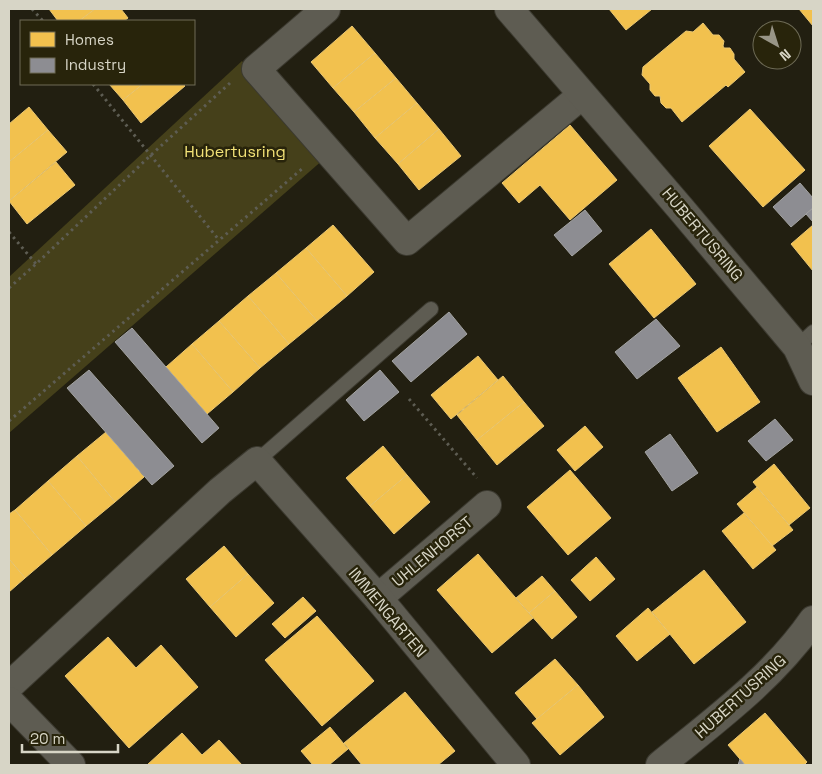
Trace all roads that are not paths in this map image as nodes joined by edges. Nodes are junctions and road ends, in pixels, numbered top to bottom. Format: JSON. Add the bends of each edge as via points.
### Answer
{"nodes":[{"id":1,"x":326,"y":9,"type":"edge"},
{"id":2,"x":508,"y":9,"type":"edge"},
{"id":3,"x":582,"y":95,"type":"junction"},
{"id":4,"x":431,"y":309,"type":"dead end"},
{"id":5,"x":805,"y":340,"type":"edge"},
{"id":6,"x":813,"y":381,"type":"edge"},
{"id":7,"x":257,"y":461,"type":"junction"},
{"id":8,"x":487,"y":505,"type":"road end"},
{"id":9,"x":378,"y":598,"type":"junction"},
{"id":10,"x":813,"y":620,"type":"edge"},
{"id":11,"x":9,"y":686,"type":"edge"},
{"id":12,"x":9,"y":701,"type":"edge"},
{"id":13,"x":70,"y":765,"type":"edge"},
{"id":14,"x":516,"y":765,"type":"edge"},
{"id":15,"x":660,"y":765,"type":"edge"}],
"edges":[{"from":1,"to":3,"type":"street","via":[[256,69],[407,241]]},
{"from":2,"to":3,"type":"street","name":"HUBERTUSRING"},
{"from":3,"to":5,"type":"street","name":"HUBERTUSRING","via":[[681,209]]},
{"from":4,"to":7,"type":"lane"},
{"from":5,"to":6,"type":"street","name":"HUBERTUSRING"},
{"from":7,"to":9,"type":"street","name":"IMMENGARTEN"},
{"from":7,"to":11,"type":"street","via":[[220,491]]},
{"from":8,"to":9,"type":"street","name":"UHLENHORST"},
{"from":9,"to":14,"type":"street","name":"IMMENGARTEN"},
{"from":10,"to":15,"type":"street","name":"HUBERTUSRING","via":[[774,668]]},
{"from":12,"to":13,"type":"street"}]}
